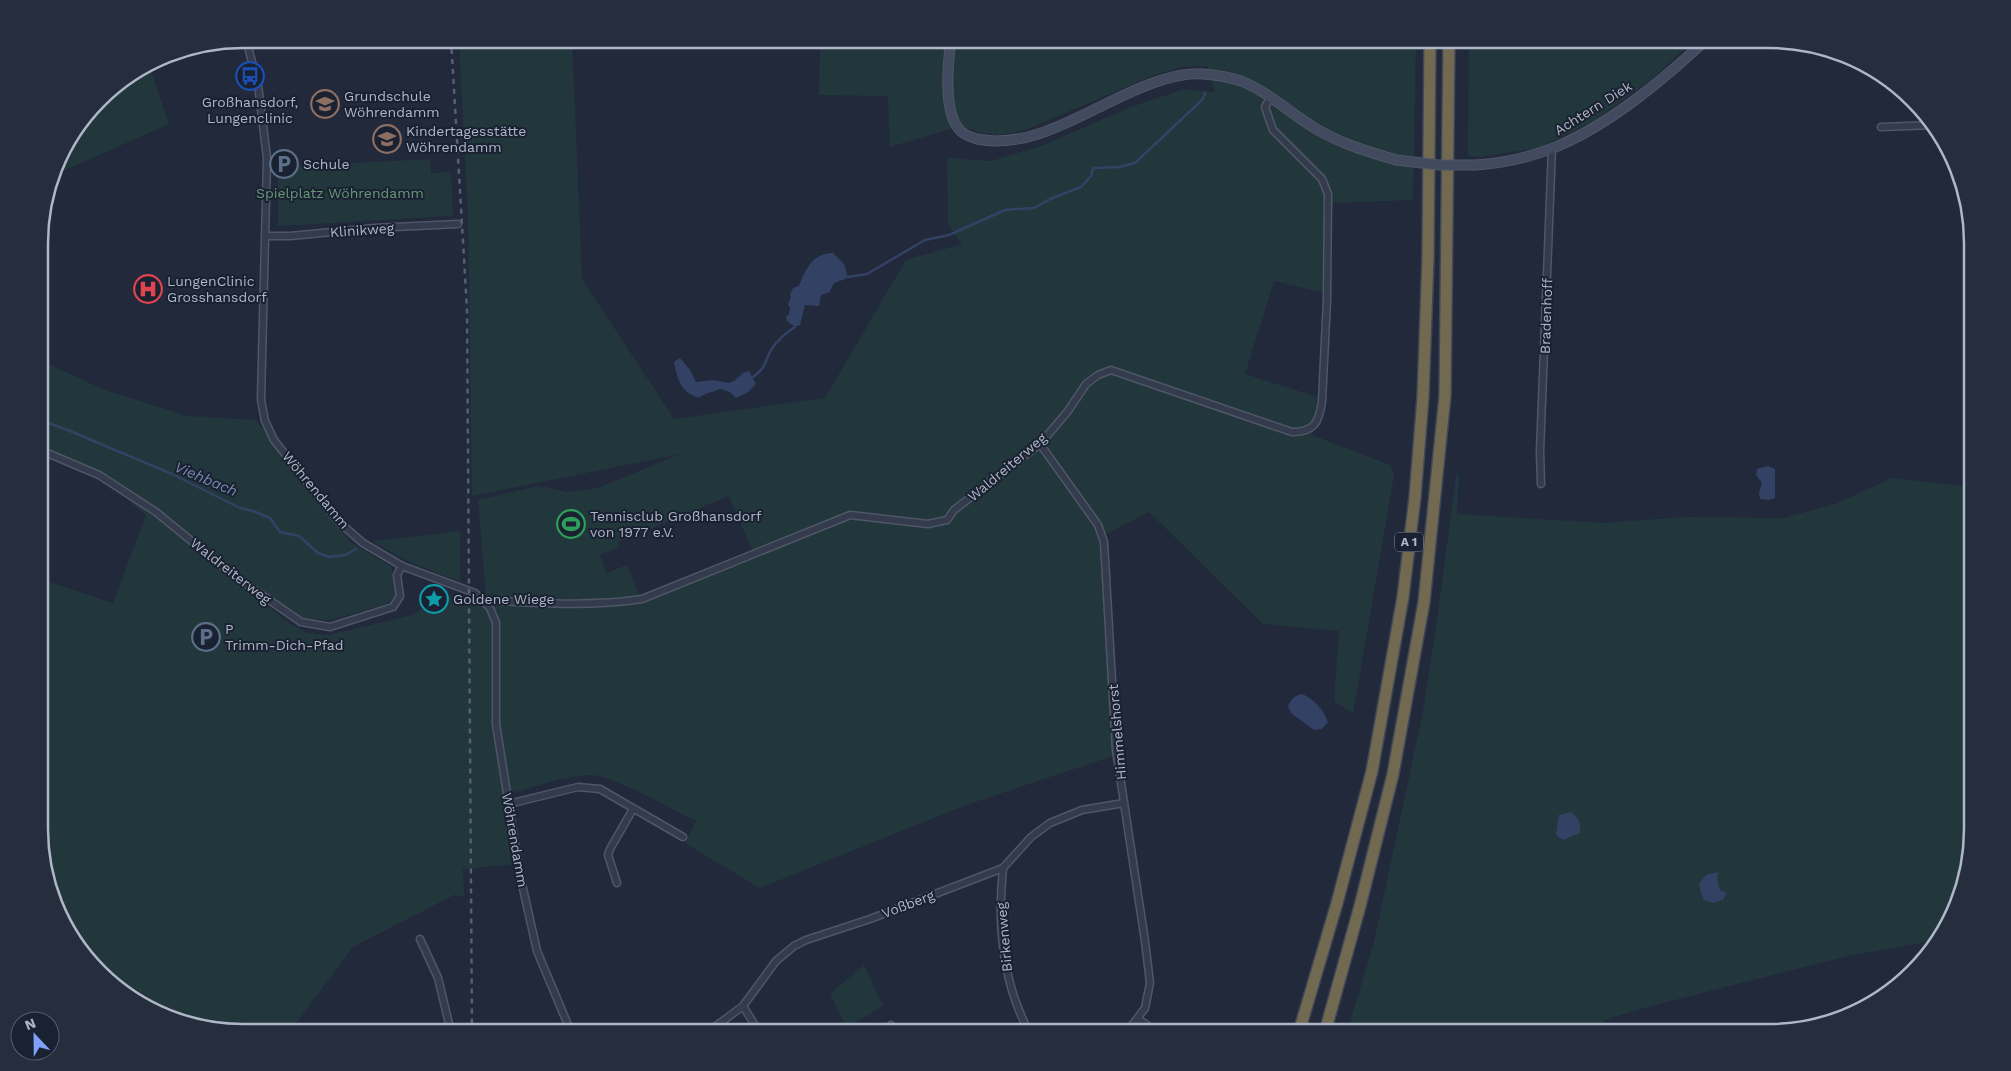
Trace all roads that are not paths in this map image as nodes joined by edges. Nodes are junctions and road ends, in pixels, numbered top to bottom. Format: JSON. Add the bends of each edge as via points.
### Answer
{"nodes":[{"id":1,"x":248,"y":48,"type":"edge"},
{"id":2,"x":950,"y":48,"type":"edge"},
{"id":3,"x":1430,"y":48,"type":"edge"},
{"id":4,"x":1449,"y":48,"type":"edge"},
{"id":5,"x":1698,"y":48,"type":"edge"},
{"id":6,"x":1270,"y":98,"type":"junction"},
{"id":7,"x":1924,"y":125,"type":"edge"},
{"id":8,"x":1881,"y":127,"type":"dead end"},
{"id":9,"x":1552,"y":148,"type":"junction"},
{"id":10,"x":458,"y":224,"type":"dead end"},
{"id":11,"x":266,"y":236,"type":"junction"},
{"id":12,"x":1040,"y":444,"type":"junction"},
{"id":13,"x":48,"y":453,"type":"edge"},
{"id":14,"x":1541,"y":484,"type":"dead end"},
{"id":15,"x":402,"y":566,"type":"junction"},
{"id":16,"x":482,"y":600,"type":"junction"},
{"id":17,"x":1124,"y":803,"type":"junction"},
{"id":18,"x":509,"y":804,"type":"junction"},
{"id":19,"x":633,"y":809,"type":"junction"},
{"id":20,"x":683,"y":837,"type":"dead end"},
{"id":21,"x":1003,"y":868,"type":"junction"},
{"id":22,"x":617,"y":883,"type":"dead end"},
{"id":23,"x":420,"y":940,"type":"dead end"},
{"id":24,"x":743,"y":1006,"type":"junction"},
{"id":25,"x":1138,"y":1020,"type":"junction"},
{"id":26,"x":449,"y":1024,"type":"edge"},
{"id":27,"x":568,"y":1024,"type":"edge"},
{"id":28,"x":719,"y":1024,"type":"edge"},
{"id":29,"x":754,"y":1024,"type":"edge"},
{"id":30,"x":1025,"y":1024,"type":"edge"},
{"id":31,"x":1134,"y":1024,"type":"edge"},
{"id":32,"x":1144,"y":1024,"type":"edge"},
{"id":33,"x":1301,"y":1024,"type":"edge"},
{"id":34,"x":1327,"y":1024,"type":"edge"}],
"edges":[{"from":1,"to":11,"type":"street","name":"Wöhrendamm","via":[[266,138]]},
{"from":2,"to":6,"type":"main road","name":"Achtern Diek","via":[[948,82],[953,119],[963,133],[986,141],[1040,134],[1146,86],[1186,75],[1201,74],[1241,81]]},
{"from":3,"to":33,"type":"highway","number":"A 1","via":[[1423,397],[1403,598],[1372,771]]},
{"from":4,"to":34,"type":"highway","number":"A 1","via":[[1445,396],[1424,602],[1393,774]]},
{"from":5,"to":9,"type":"main road","name":"Achtern Diek","via":[[1653,87],[1599,123]]},
{"from":6,"to":9,"type":"main road","name":"Achtern Diek","bridge":true,"via":[[1325,133],[1396,160],[1476,165]]},
{"from":6,"to":12,"type":"street","name":"Waldreiterweg","via":[[1265,107],[1273,130],[1322,178],[1328,194],[1328,300],[1322,401],[1320,417],[1314,427],[1304,432],[1292,432],[1111,370],[1086,384]]},
{"from":7,"to":8,"type":"street"},
{"from":9,"to":14,"type":"street","name":"Bradenhoff"},
{"from":10,"to":11,"type":"street","name":"Klinikweg"},
{"from":11,"to":15,"type":"street","name":"Wöhrendamm","via":[[261,400],[265,421],[274,440],[339,522],[364,543]]},
{"from":12,"to":16,"type":"street","name":"Waldreiterweg","via":[[954,510],[947,520],[928,524],[850,515],[642,599],[612,604]]},
{"from":12,"to":17,"type":"street","name":"Himmelshorst","via":[[1098,525],[1104,542],[1114,720]]},
{"from":13,"to":15,"type":"street","name":"Waldreiterweg","via":[[99,475],[156,512],[234,575],[301,622],[330,627],[393,607],[400,596],[398,575]]},
{"from":15,"to":16,"type":"street","name":"Wöhrendamm","via":[[463,587]]},
{"from":16,"to":18,"type":"street","name":"Wöhrendamm","via":[[490,608],[496,623],[496,724]]},
{"from":17,"to":21,"type":"street","name":"Voßberg","via":[[1082,810],[1050,823],[1031,837]]},
{"from":17,"to":25,"type":"street","name":"Himmelshorst","via":[[1150,983],[1145,1008]]},
{"from":18,"to":19,"type":"street","via":[[589,787],[600,789]]},
{"from":18,"to":27,"type":"street","name":"Wöhrendamm","via":[[520,875],[537,950]]},
{"from":19,"to":20,"type":"street"},
{"from":19,"to":22,"type":"street","via":[[608,855]]},
{"from":21,"to":24,"type":"street","name":"Voßberg","via":[[800,943],[776,961]]},
{"from":21,"to":30,"type":"street","name":"Birkenweg","via":[[1000,913],[1004,962]]},
{"from":23,"to":26,"type":"street","via":[[438,978]]},
{"from":24,"to":28,"type":"street","name":"Voßberg"},
{"from":24,"to":29,"type":"street"},
{"from":25,"to":31,"type":"street","name":"Himmelshorst"},
{"from":25,"to":32,"type":"street"}]}
